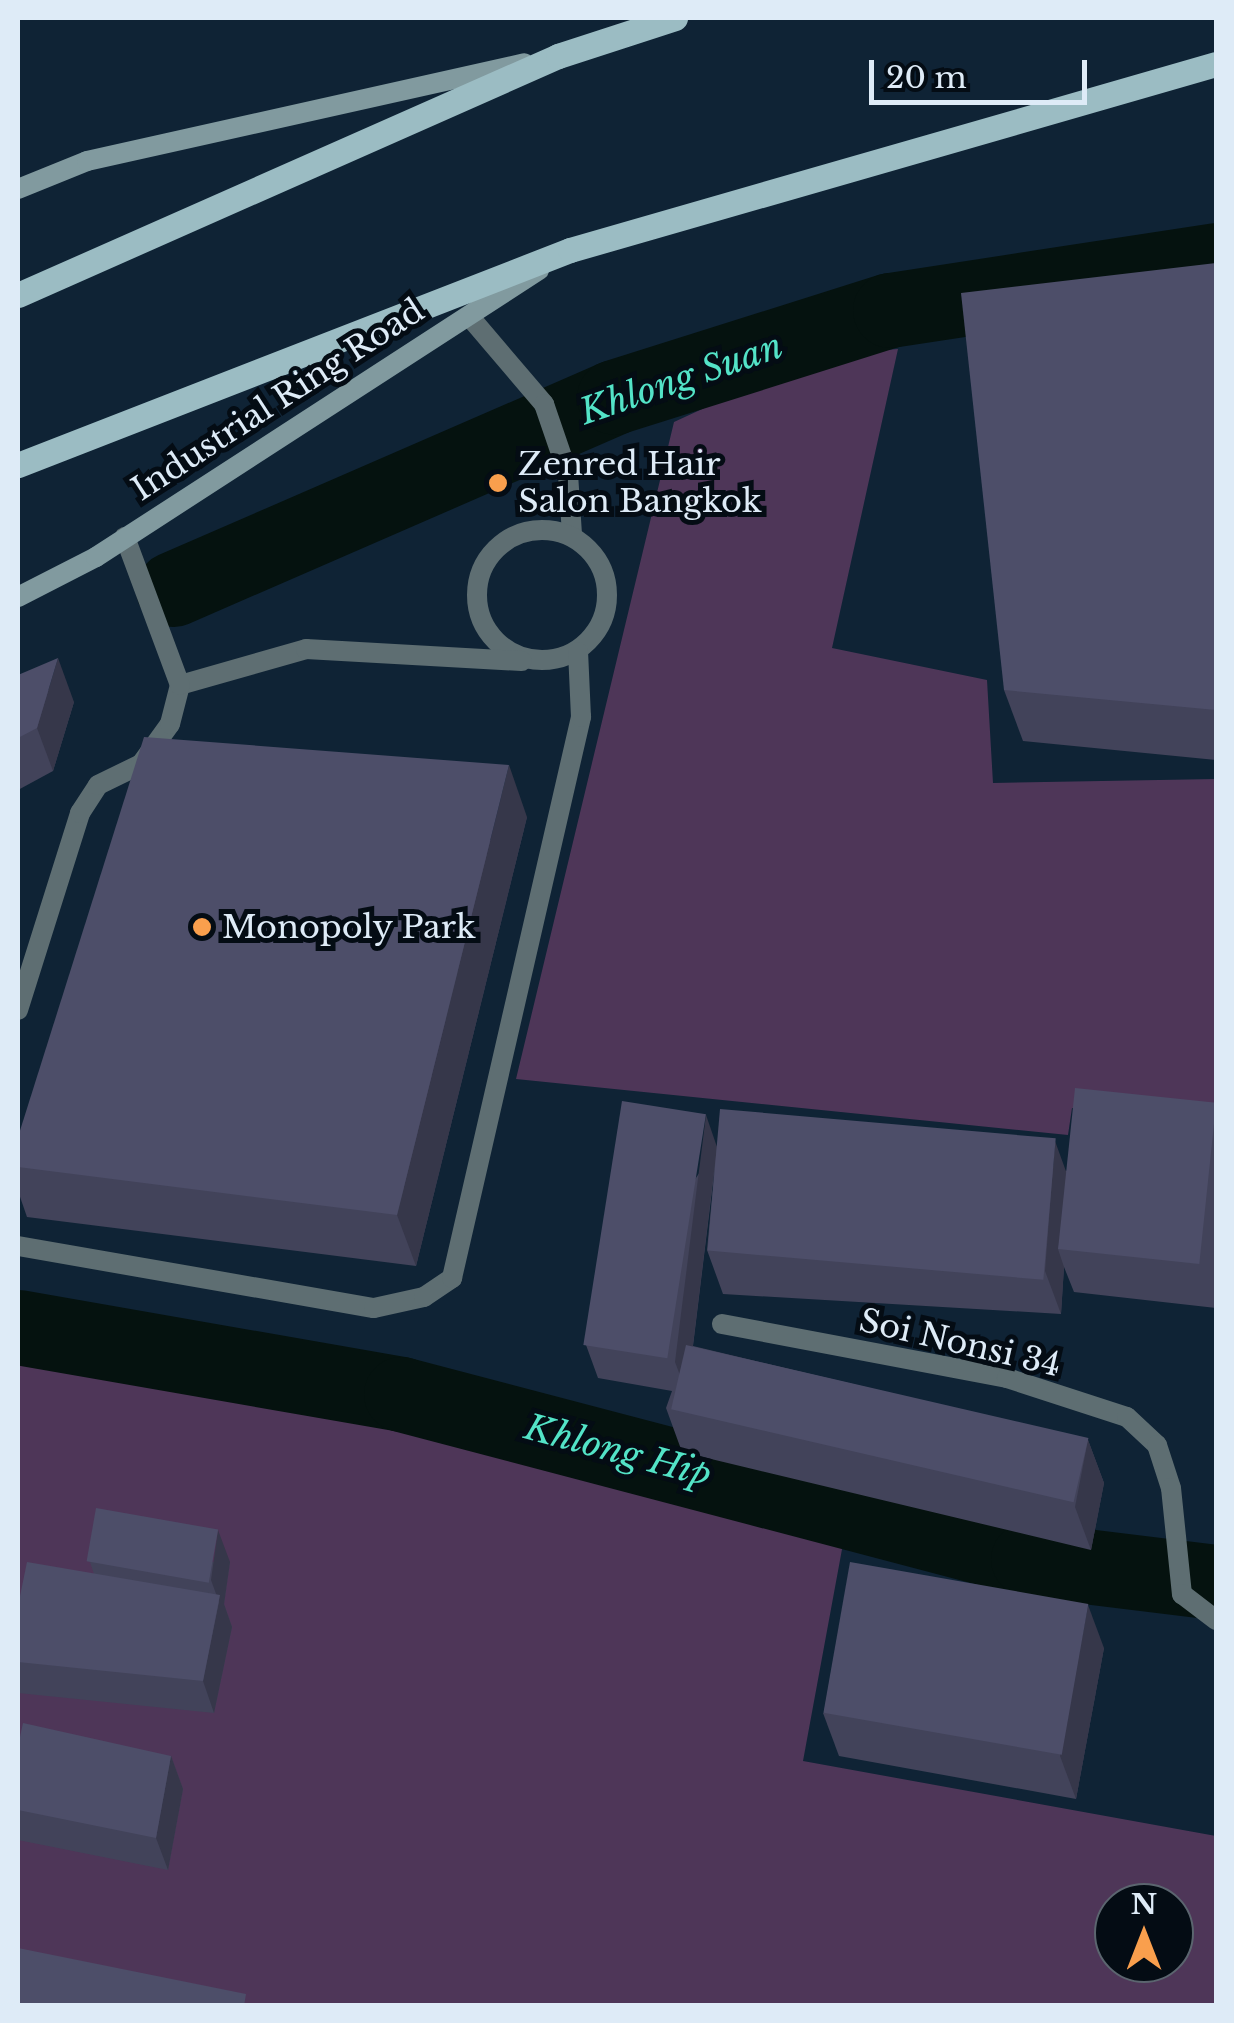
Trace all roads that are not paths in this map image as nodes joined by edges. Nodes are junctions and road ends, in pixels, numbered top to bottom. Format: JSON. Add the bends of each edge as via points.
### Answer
{"nodes":[{"id":1,"x":675,"y":18,"type":"edge"},
{"id":2,"x":558,"y":56,"type":"junction"},
{"id":3,"x":1216,"y":64,"type":"edge"},
{"id":4,"x":18,"y":189,"type":"edge"},
{"id":5,"x":570,"y":250,"type":"junction"},
{"id":6,"x":18,"y":295,"type":"edge"},
{"id":7,"x":469,"y":316,"type":"junction"},
{"id":8,"x":18,"y":464,"type":"edge"},
{"id":9,"x":572,"y":535,"type":"junction"},
{"id":10,"x":126,"y":537,"type":"junction"},
{"id":11,"x":18,"y":597,"type":"edge"},
{"id":12,"x":578,"y":652,"type":"junction"},
{"id":13,"x":532,"y":661,"type":"junction"},
{"id":14,"x":180,"y":685,"type":"junction"},
{"id":15,"x":18,"y":1010,"type":"edge"},
{"id":16,"x":18,"y":1246,"type":"edge"},
{"id":17,"x":722,"y":1324,"type":"dead end"},
{"id":18,"x":1216,"y":1620,"type":"edge"}],
"edges":[{"from":1,"to":2,"type":"main road"},
{"from":2,"to":4,"type":"main road","via":[[87,161]]},
{"from":2,"to":6,"type":"main road"},
{"from":3,"to":5,"type":"main road","name":"Industrial Ring Road"},
{"from":5,"to":7,"type":"main road","name":"Industrial Ring Road"},
{"from":5,"to":8,"type":"main road","name":"Industrial Ring Road"},
{"from":7,"to":9,"type":"street","via":[[544,404],[556,436]]},
{"from":7,"to":10,"type":"main road","name":"Industrial Ring Road"},
{"from":9,"to":12,"type":"street","via":[[605,568],[607,615]]},
{"from":9,"to":13,"type":"street","via":[[534,529],[499,543],[478,574],[477,613],[498,645]]},
{"from":10,"to":11,"type":"main road","name":"Industrial Ring Road"},
{"from":10,"to":14,"type":"street"},
{"from":12,"to":13,"type":"street"},
{"from":12,"to":16,"type":"street","via":[[581,717],[452,1278],[424,1297],[374,1308]]},
{"from":13,"to":14,"type":"street","via":[[306,649]]},
{"from":14,"to":15,"type":"street","via":[[170,724],[140,764],[98,786],[80,813]]},
{"from":17,"to":18,"type":"street","name":"Soi Nonsi 34","via":[[1007,1378],[1128,1417],[1157,1445],[1182,1594]]}]}
